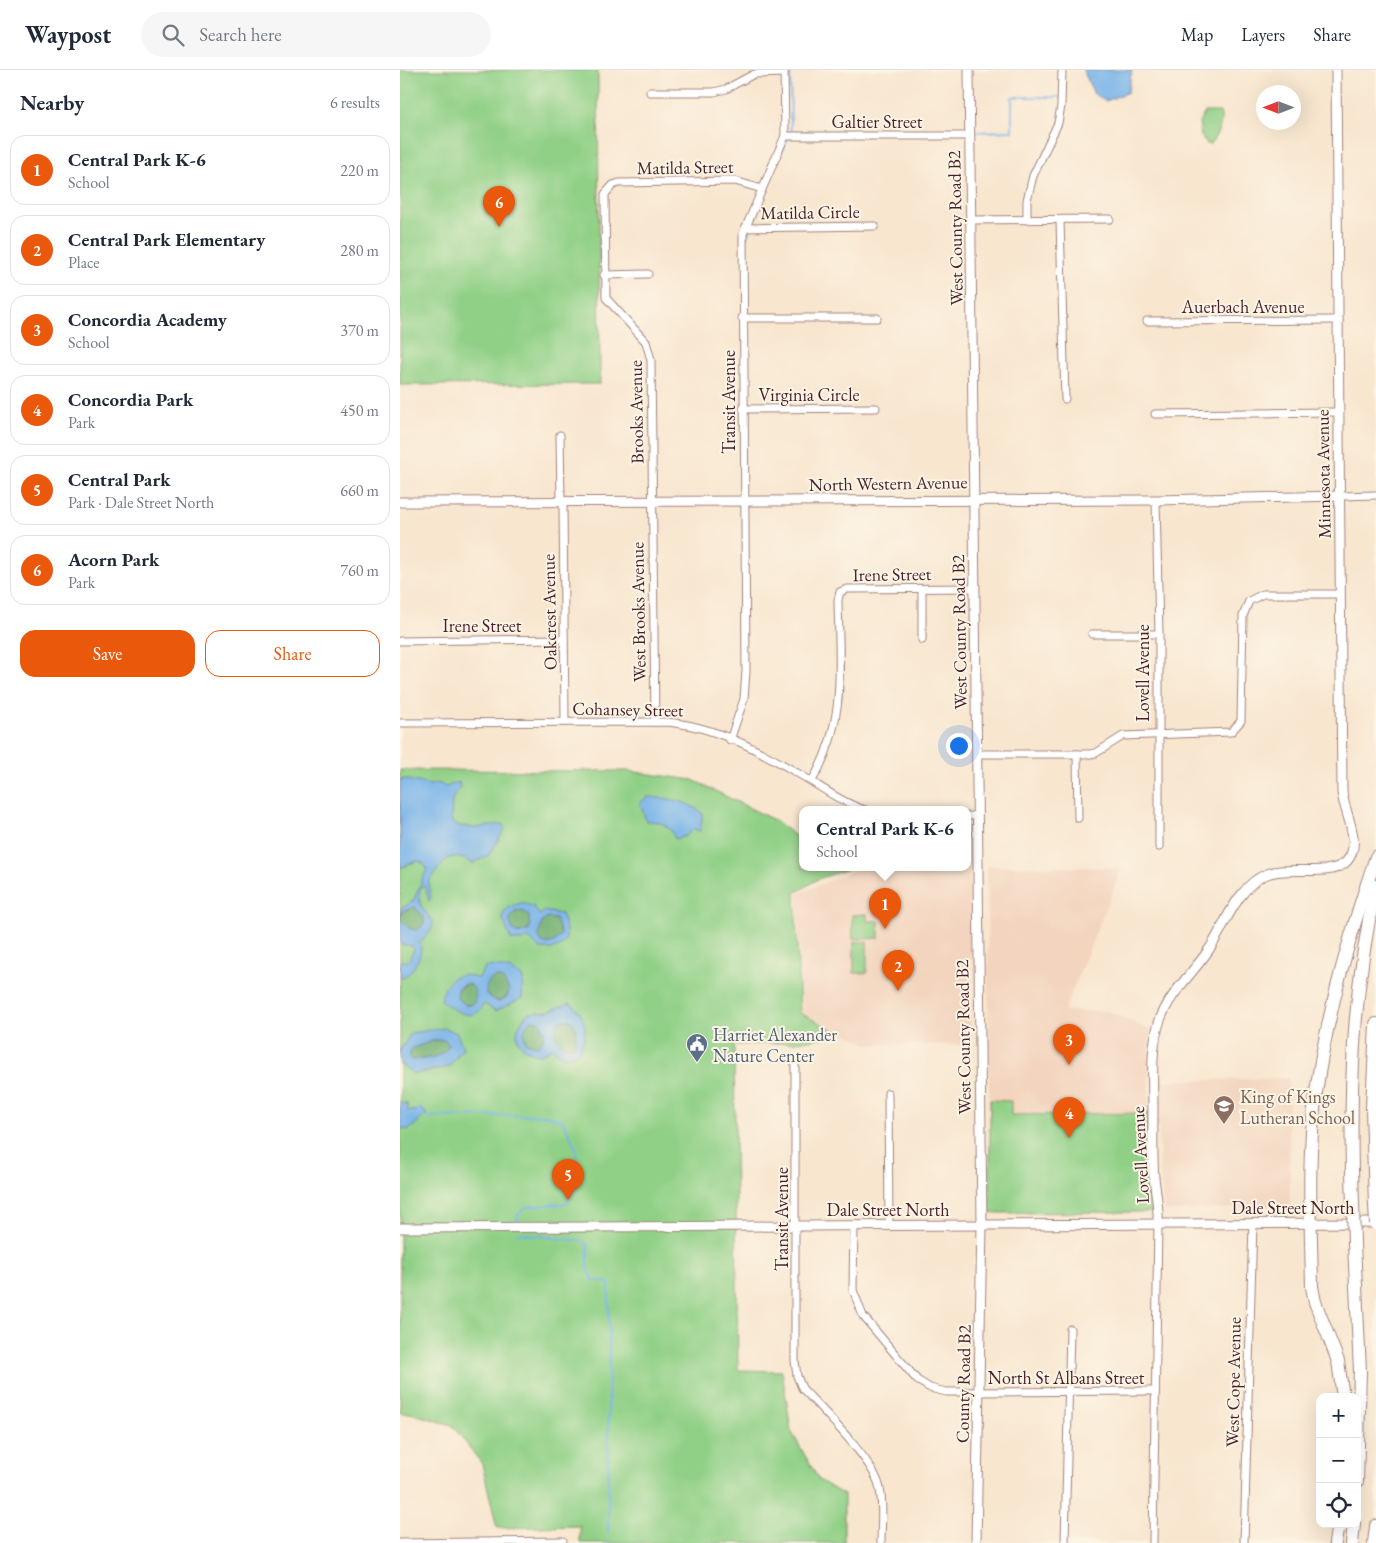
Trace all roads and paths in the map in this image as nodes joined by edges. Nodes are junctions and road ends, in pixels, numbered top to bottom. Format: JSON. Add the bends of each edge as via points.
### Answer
{"nodes":[{"id":1,"x":969,"y":70,"type":"edge"},
{"id":2,"x":1062,"y":70,"type":"edge"},
{"id":3,"x":1336,"y":70,"type":"edge"},
{"id":4,"x":784,"y":72,"type":"edge"},
{"id":5,"x":650,"y":92,"type":"dead end"},
{"id":6,"x":785,"y":136,"type":"junction"},
{"id":7,"x":970,"y":136,"type":"junction"},
{"id":8,"x":762,"y":188,"type":"junction"},
{"id":9,"x":608,"y":189,"type":"joint"},
{"id":10,"x":1110,"y":219,"type":"dead end"},
{"id":11,"x":972,"y":220,"type":"junction"},
{"id":12,"x":1027,"y":220,"type":"junction"},
{"id":13,"x":1060,"y":220,"type":"junction"},
{"id":14,"x":875,"y":226,"type":"dead end"},
{"id":15,"x":744,"y":228,"type":"junction"},
{"id":16,"x":648,"y":274,"type":"dead end"},
{"id":17,"x":604,"y":275,"type":"junction"},
{"id":18,"x":742,"y":318,"type":"junction"},
{"id":19,"x":877,"y":318,"type":"dead end"},
{"id":20,"x":1339,"y":320,"type":"junction"},
{"id":21,"x":1147,"y":321,"type":"dead end"},
{"id":22,"x":1065,"y":399,"type":"dead end"},
{"id":23,"x":876,"y":408,"type":"dead end"},
{"id":24,"x":743,"y":409,"type":"junction"},
{"id":25,"x":1339,"y":412,"type":"junction"},
{"id":26,"x":1155,"y":414,"type":"dead end"},
{"id":27,"x":560,"y":435,"type":"dead end"},
{"id":28,"x":1376,"y":495,"type":"edge"},
{"id":29,"x":1340,"y":496,"type":"junction"},
{"id":30,"x":974,"y":499,"type":"junction"},
{"id":31,"x":1156,"y":500,"type":"junction"},
{"id":32,"x":744,"y":501,"type":"junction"},
{"id":33,"x":400,"y":502,"type":"edge"},
{"id":34,"x":562,"y":502,"type":"junction"},
{"id":35,"x":652,"y":502,"type":"junction"},
{"id":36,"x":975,"y":588,"type":"junction"},
{"id":37,"x":922,"y":589,"type":"junction"},
{"id":38,"x":1341,"y":594,"type":"junction"},
{"id":39,"x":1092,"y":634,"type":"dead end"},
{"id":40,"x":1159,"y":634,"type":"junction"},
{"id":41,"x":564,"y":639,"type":"junction"},
{"id":42,"x":400,"y":640,"type":"edge"},
{"id":43,"x":922,"y":640,"type":"dead end"},
{"id":44,"x":565,"y":722,"type":"junction"},
{"id":45,"x":655,"y":722,"type":"junction"},
{"id":46,"x":400,"y":724,"type":"edge"},
{"id":47,"x":1158,"y":734,"type":"junction"},
{"id":48,"x":730,"y":740,"type":"junction"},
{"id":49,"x":977,"y":754,"type":"junction"},
{"id":50,"x":1077,"y":754,"type":"junction"},
{"id":51,"x":812,"y":782,"type":"junction"},
{"id":52,"x":854,"y":806,"type":"edge"},
{"id":53,"x":971,"y":816,"type":"edge"},
{"id":54,"x":978,"y":816,"type":"junction"},
{"id":55,"x":1078,"y":818,"type":"dead end"},
{"id":56,"x":1159,"y":847,"type":"dead end"},
{"id":57,"x":1376,"y":857,"type":"edge"},
{"id":58,"x":1337,"y":868,"type":"joint"},
{"id":59,"x":1376,"y":886,"type":"edge"},
{"id":60,"x":1376,"y":1024,"type":"edge"},
{"id":61,"x":795,"y":1062,"type":"dead end"},
{"id":62,"x":888,"y":1093,"type":"dead end"},
{"id":63,"x":1375,"y":1205,"type":"edge"},
{"id":64,"x":1253,"y":1223,"type":"junction"},
{"id":65,"x":1158,"y":1224,"type":"junction"},
{"id":66,"x":1311,"y":1224,"type":"junction"},
{"id":67,"x":1376,"y":1224,"type":"edge"},
{"id":68,"x":854,"y":1225,"type":"junction"},
{"id":69,"x":889,"y":1225,"type":"junction"},
{"id":70,"x":982,"y":1225,"type":"junction"},
{"id":71,"x":797,"y":1226,"type":"junction"},
{"id":72,"x":400,"y":1228,"type":"edge"},
{"id":73,"x":1070,"y":1329,"type":"dead end"},
{"id":74,"x":979,"y":1392,"type":"junction"},
{"id":75,"x":1068,"y":1392,"type":"junction"},
{"id":76,"x":1155,"y":1392,"type":"junction"},
{"id":77,"x":1342,"y":1393,"type":"edge"},
{"id":78,"x":1358,"y":1438,"type":"edge"},
{"id":79,"x":1376,"y":1526,"type":"edge"},
{"id":80,"x":1329,"y":1528,"type":"edge"},
{"id":81,"x":1337,"y":1528,"type":"edge"},
{"id":82,"x":1354,"y":1528,"type":"edge"},
{"id":83,"x":564,"y":1541,"type":"dead end"},
{"id":84,"x":400,"y":1543,"type":"edge"},
{"id":85,"x":881,"y":1543,"type":"edge"},
{"id":86,"x":976,"y":1543,"type":"edge"},
{"id":87,"x":1065,"y":1543,"type":"edge"},
{"id":88,"x":1153,"y":1543,"type":"edge"},
{"id":89,"x":1244,"y":1543,"type":"edge"},
{"id":90,"x":1327,"y":1543,"type":"edge"},
{"id":91,"x":1335,"y":1543,"type":"edge"},
{"id":92,"x":1352,"y":1543,"type":"edge"},
{"id":93,"x":1374,"y":1543,"type":"edge"}],
"edges":[{"from":1,"to":7,"type":"street","name":"West County Road B2"},
{"from":2,"to":12,"type":"street","via":[[1058,123],[1033,176]]},
{"from":3,"to":20,"type":"street","name":"Minnesota Avenue"},
{"from":4,"to":5,"type":"street","via":[[754,74],[714,92]]},
{"from":4,"to":6,"type":"street","name":"Transit Avenue"},
{"from":6,"to":7,"type":"street","name":"Galtier Street"},
{"from":6,"to":8,"type":"street","name":"Transit Avenue"},
{"from":7,"to":11,"type":"street","name":"West County Road B2"},
{"from":8,"to":9,"type":"street","name":"Matilda Street","via":[[735,181],[619,183]]},
{"from":8,"to":15,"type":"street","name":"Transit Avenue"},
{"from":9,"to":17,"type":"street","name":"Brooks Avenue","via":[[604,199]]},
{"from":10,"to":13,"type":"street"},
{"from":11,"to":12,"type":"street"},
{"from":11,"to":30,"type":"street","name":"West County Road B2"},
{"from":12,"to":13,"type":"street"},
{"from":13,"to":22,"type":"street"},
{"from":14,"to":15,"type":"street","name":"Matilda Circle"},
{"from":15,"to":18,"type":"street","name":"Transit Avenue"},
{"from":16,"to":17,"type":"street"},
{"from":17,"to":35,"type":"street","name":"Brooks Avenue","via":[[606,298],[641,337],[650,355]]},
{"from":18,"to":19,"type":"street"},
{"from":18,"to":24,"type":"street","name":"Transit Avenue"},
{"from":20,"to":21,"type":"street","name":"Auerbach Avenue"},
{"from":20,"to":25,"type":"street","name":"Minnesota Avenue"},
{"from":23,"to":24,"type":"street","name":"Virginia Circle"},
{"from":24,"to":32,"type":"street","name":"Transit Avenue"},
{"from":25,"to":26,"type":"street"},
{"from":25,"to":29,"type":"street","name":"Minnesota Avenue"},
{"from":27,"to":34,"type":"street","name":"Oakcrest Avenue"},
{"from":28,"to":29,"type":"street","name":"North Western Avenue"},
{"from":29,"to":31,"type":"street","name":"North Western Avenue"},
{"from":29,"to":38,"type":"street","name":"Minnesota Avenue"},
{"from":30,"to":31,"type":"street","name":"North Western Avenue"},
{"from":30,"to":32,"type":"street","name":"North Western Avenue"},
{"from":30,"to":36,"type":"street","name":"West County Road B2"},
{"from":31,"to":40,"type":"street","name":"Lovell Avenue"},
{"from":32,"to":35,"type":"street","name":"North Western Avenue"},
{"from":32,"to":48,"type":"street","name":"Transit Avenue","via":[[745,685],[740,714]]},
{"from":33,"to":34,"type":"street","name":"North Western Avenue"},
{"from":34,"to":35,"type":"street","name":"North Western Avenue"},
{"from":34,"to":41,"type":"street","name":"Oakcrest Avenue"},
{"from":35,"to":45,"type":"street","name":"West Brooks Avenue"},
{"from":36,"to":37,"type":"street","name":"Irene Street"},
{"from":36,"to":49,"type":"street","name":"West County Road B2"},
{"from":37,"to":43,"type":"street"},
{"from":37,"to":51,"type":"street","name":"Irene Street","via":[[847,589],[840,592],[839,707],[832,739]]},
{"from":38,"to":47,"type":"street","via":[[1265,594],[1253,598],[1244,611],[1242,717],[1239,726],[1227,733]]},
{"from":38,"to":58,"type":"street","name":"Minnesota Avenue","via":[[1342,792],[1354,850],[1347,862]]},
{"from":39,"to":40,"type":"street"},
{"from":40,"to":47,"type":"street","name":"Lovell Avenue"},
{"from":41,"to":42,"type":"street","name":"Irene Street"},
{"from":41,"to":44,"type":"street","name":"Oakcrest Avenue"},
{"from":44,"to":45,"type":"street","name":"Cohansey Street"},
{"from":44,"to":46,"type":"street","name":"Cohansey Street"},
{"from":45,"to":48,"type":"street","name":"Cohansey Street","via":[[689,724]]},
{"from":47,"to":50,"type":"street","via":[[1123,736],[1096,752]]},
{"from":47,"to":56,"type":"street","name":"Lovell Avenue"},
{"from":48,"to":51,"type":"street","name":"Cohansey Street","via":[[769,757]]},
{"from":49,"to":50,"type":"street"},
{"from":49,"to":54,"type":"street","name":"West County Road B2"},
{"from":50,"to":55,"type":"street"},
{"from":51,"to":52,"type":"street","name":"Cohansey Street"},
{"from":53,"to":54,"type":"street"},
{"from":54,"to":70,"type":"street","name":"West County Road B2"},
{"from":57,"to":66,"type":"highway","via":[[1354,929],[1323,1054],[1312,1134]]},
{"from":58,"to":65,"type":"street","name":"Lovell Avenue","via":[[1281,870],[1254,882],[1241,894],[1209,950],[1163,1013],[1153,1062]]},
{"from":59,"to":78,"type":"highway","bridge":true,"via":[[1365,937],[1354,1024],[1350,1109],[1360,1371]]},
{"from":60,"to":63,"type":"highway","via":[[1372,1108]]},
{"from":61,"to":71,"type":"street","name":"Transit Avenue"},
{"from":62,"to":69,"type":"street"},
{"from":63,"to":67,"type":"highway","bridge":true},
{"from":64,"to":65,"type":"street","name":"Dale Street North"},
{"from":64,"to":66,"type":"street","name":"Dale Street North"},
{"from":64,"to":89,"type":"street","name":"West Cope Avenue"},
{"from":65,"to":70,"type":"street","name":"Dale Street North"},
{"from":65,"to":76,"type":"street","name":"Lovell Avenue"},
{"from":66,"to":67,"type":"street","name":"Dale Street North"},
{"from":66,"to":77,"type":"highway","via":[[1313,1295],[1335,1351]]},
{"from":68,"to":69,"type":"street","name":"Dale Street North"},
{"from":68,"to":71,"type":"street","name":"Dale Street North"},
{"from":68,"to":74,"type":"street","name":"North St Albans Street","via":[[853,1290],[863,1316],[923,1385],[938,1391]]},
{"from":69,"to":70,"type":"street","name":"Dale Street North"},
{"from":70,"to":74,"type":"street","name":"County Road B2"},
{"from":71,"to":72,"type":"street","name":"Dale Street North"},
{"from":71,"to":85,"type":"street","name":"Transit Avenue","via":[[797,1376],[802,1388],[866,1461],[876,1477],[881,1494]]},
{"from":73,"to":75,"type":"street"},
{"from":74,"to":75,"type":"street","name":"North St Albans Street"},
{"from":74,"to":86,"type":"street","name":"County Road B2"},
{"from":75,"to":76,"type":"street","name":"North St Albans Street"},
{"from":75,"to":87,"type":"street"},
{"from":76,"to":88,"type":"street","name":"Lovell Avenue"},
{"from":79,"to":93,"type":"highway"},
{"from":80,"to":90,"type":"highway"},
{"from":81,"to":91,"type":"highway"},
{"from":82,"to":92,"type":"highway"},
{"from":83,"to":84,"type":"street"}]}
